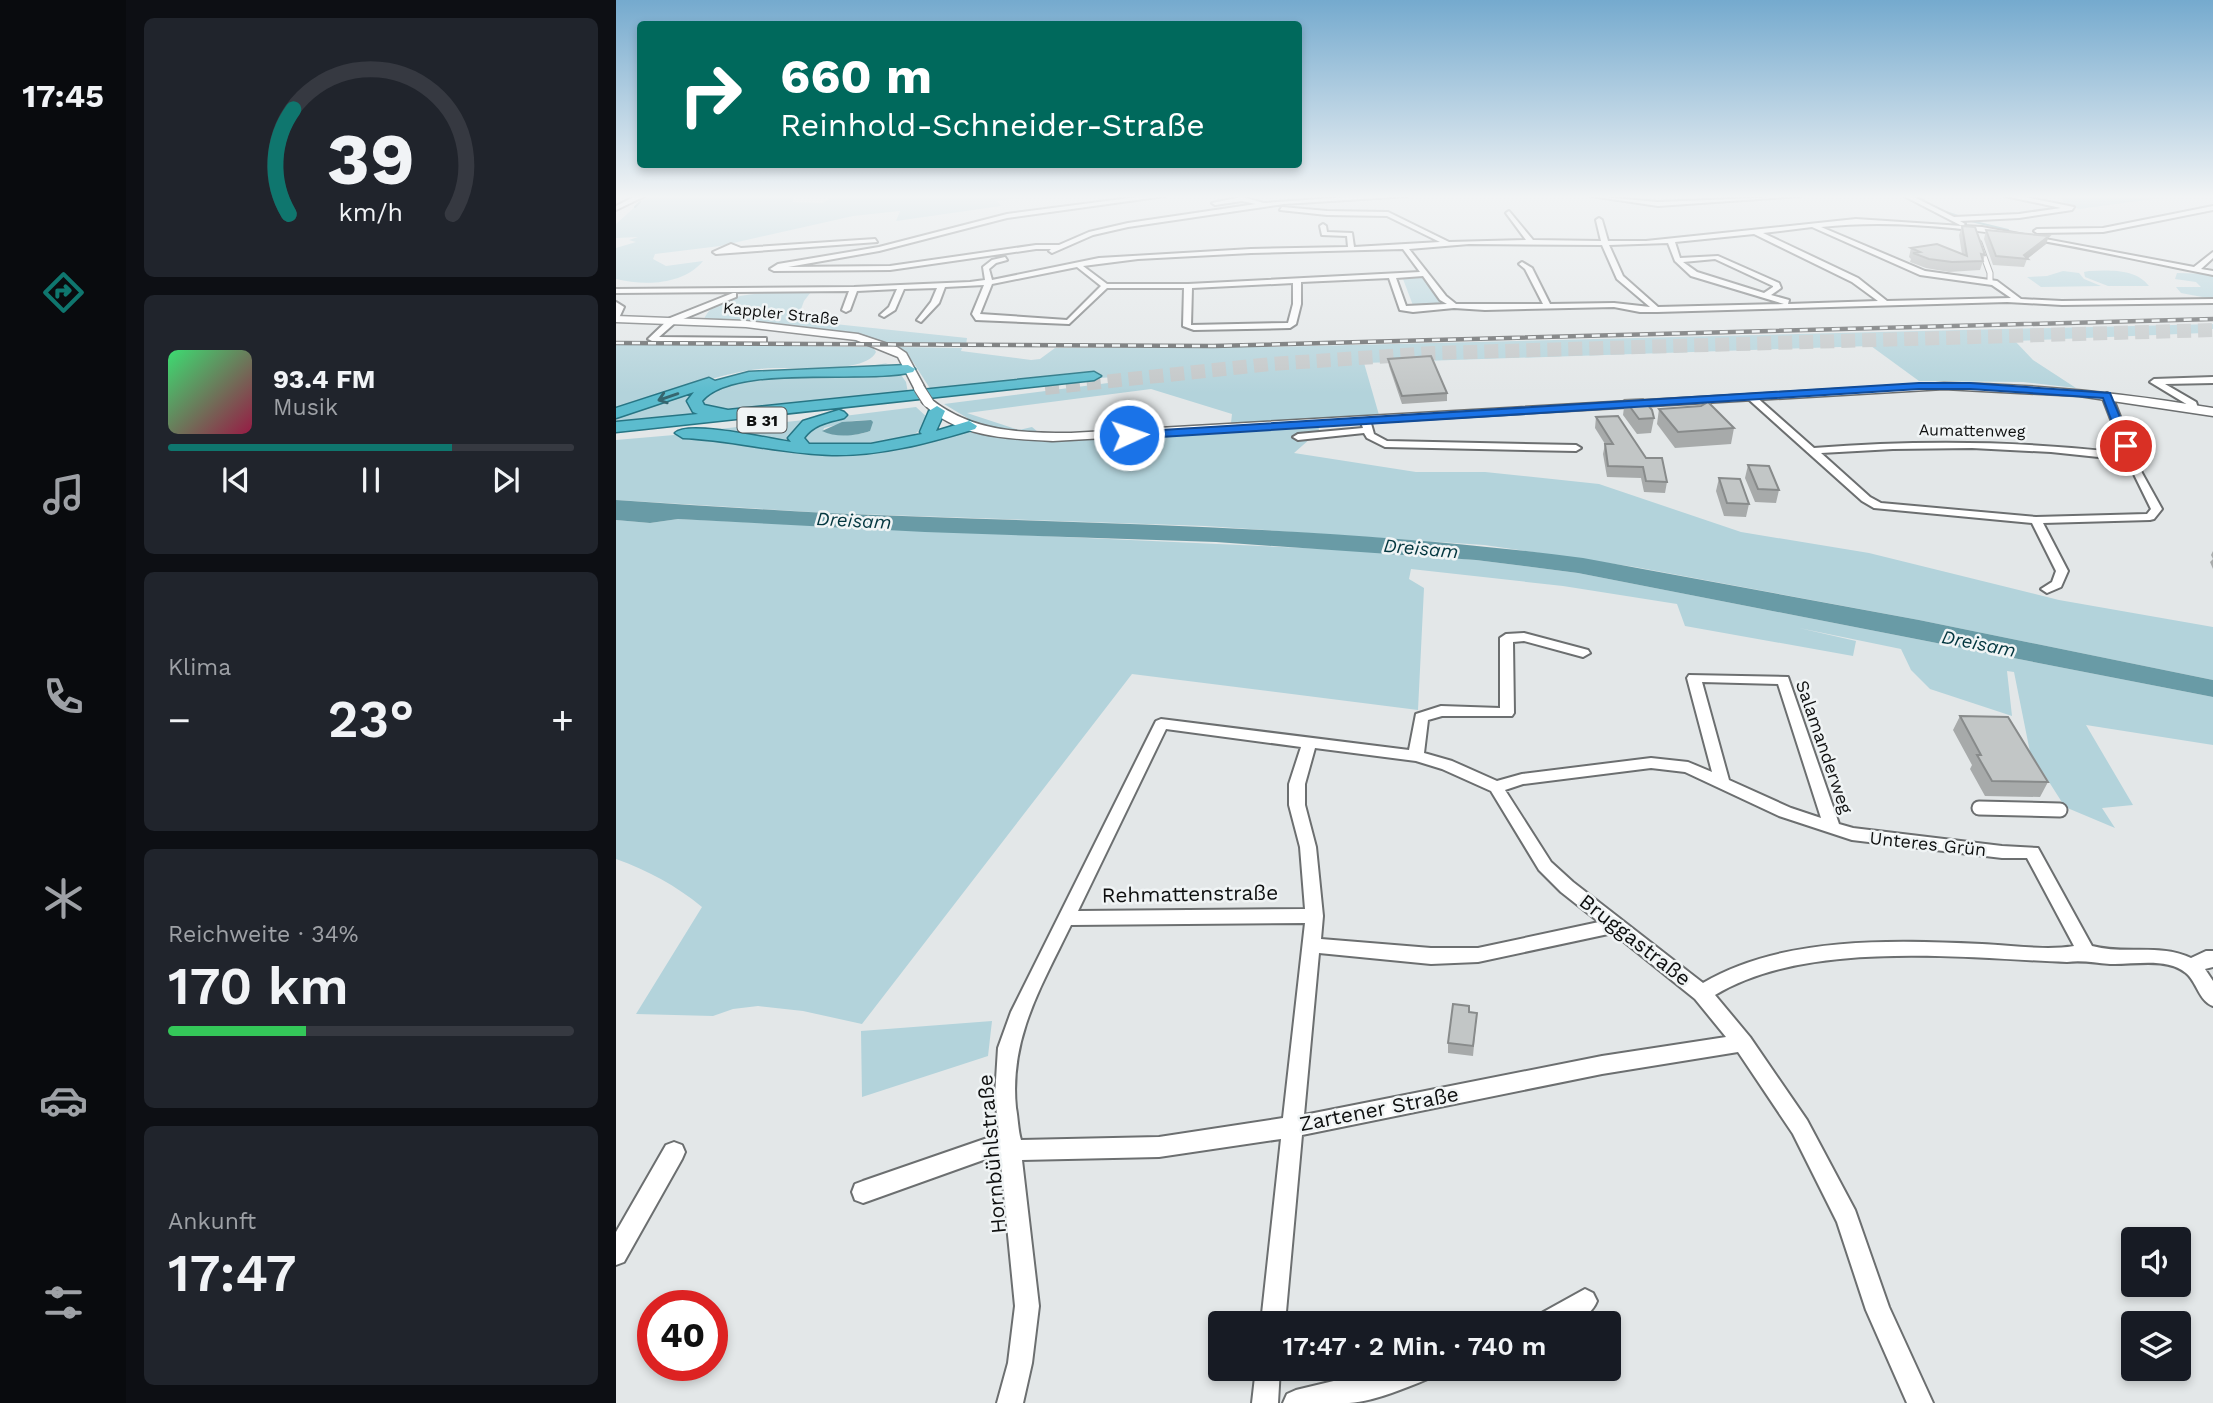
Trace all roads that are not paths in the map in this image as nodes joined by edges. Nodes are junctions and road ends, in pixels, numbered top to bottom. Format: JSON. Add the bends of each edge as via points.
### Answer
{"nodes":[{"id":1,"x":805,"y":261,"type":"edge"},
{"id":2,"x":935,"y":261,"type":"edge"},
{"id":3,"x":993,"y":261,"type":"edge"},
{"id":4,"x":1098,"y":261,"type":"edge"},
{"id":5,"x":1416,"y":261,"type":"edge"},
{"id":6,"x":1613,"y":261,"type":"edge"},
{"id":7,"x":1678,"y":261,"type":"edge"},
{"id":8,"x":1726,"y":261,"type":"edge"},
{"id":9,"x":1818,"y":261,"type":"edge"},
{"id":10,"x":1896,"y":261,"type":"edge"},
{"id":11,"x":1986,"y":261,"type":"edge"},
{"id":12,"x":2157,"y":261,"type":"edge"},
{"id":13,"x":2205,"y":261,"type":"edge"},
{"id":14,"x":1077,"y":264,"type":"junction"},
{"id":15,"x":1522,"y":264,"type":"dead end"},
{"id":16,"x":2196,"y":269,"type":"junction"},
{"id":17,"x":2213,"y":273,"type":"edge"},
{"id":18,"x":1426,"y":274,"type":"junction"},
{"id":19,"x":1392,"y":276,"type":"junction"},
{"id":20,"x":989,"y":281,"type":"junction"},
{"id":21,"x":1990,"y":281,"type":"junction"},
{"id":22,"x":1297,"y":282,"type":"junction"},
{"id":23,"x":942,"y":285,"type":"junction"},
{"id":24,"x":1105,"y":286,"type":"junction"},
{"id":25,"x":1188,"y":286,"type":"junction"},
{"id":26,"x":901,"y":288,"type":"junction"},
{"id":27,"x":854,"y":289,"type":"junction"},
{"id":28,"x":616,"y":291,"type":"edge"},
{"id":29,"x":745,"y":291,"type":"junction"},
{"id":30,"x":1764,"y":296,"type":"junction"},
{"id":31,"x":2020,"y":301,"type":"junction"},
{"id":32,"x":2213,"y":301,"type":"edge"},
{"id":33,"x":616,"y":304,"type":"edge"},
{"id":34,"x":1886,"y":304,"type":"junction"},
{"id":35,"x":1793,"y":306,"type":"junction"},
{"id":36,"x":1453,"y":307,"type":"junction"},
{"id":37,"x":1548,"y":307,"type":"junction"},
{"id":38,"x":1654,"y":307,"type":"junction"},
{"id":39,"x":846,"y":310,"type":"dead end"},
{"id":40,"x":884,"y":315,"type":"dead end"},
{"id":41,"x":616,"y":317,"type":"edge"},
{"id":42,"x":673,"y":320,"type":"junction"},
{"id":43,"x":921,"y":320,"type":"dead end"},
{"id":44,"x":1069,"y":322,"type":"junction"},
{"id":45,"x":1067,"y":333,"type":"dead end"},
{"id":46,"x":763,"y":340,"type":"dead end"},
{"id":47,"x":884,"y":347,"type":"junction"},
{"id":48,"x":905,"y":365,"type":"junction"},
{"id":49,"x":864,"y":368,"type":"junction"},
{"id":50,"x":1094,"y":376,"type":"dead end"},
{"id":51,"x":2213,"y":380,"type":"edge"},
{"id":52,"x":1045,"y":388,"type":"tunnel mouth"},
{"id":53,"x":2107,"y":396,"type":"junction"},
{"id":54,"x":1752,"y":397,"type":"junction"},
{"id":55,"x":900,"y":405,"type":"junction"},
{"id":56,"x":2193,"y":408,"type":"junction"},
{"id":57,"x":778,"y":411,"type":"junction"},
{"id":58,"x":937,"y":411,"type":"junction"},
{"id":59,"x":2213,"y":412,"type":"edge"},
{"id":60,"x":616,"y":413,"type":"edge"},
{"id":61,"x":965,"y":425,"type":"junction"},
{"id":62,"x":1367,"y":425,"type":"junction"},
{"id":63,"x":619,"y":431,"type":"edge"},
{"id":64,"x":928,"y":432,"type":"junction"},
{"id":65,"x":1298,"y":437,"type":"dead end"},
{"id":66,"x":903,"y":443,"type":"junction"},
{"id":67,"x":804,"y":448,"type":"junction"},
{"id":68,"x":1576,"y":449,"type":"dead end"},
{"id":69,"x":1813,"y":451,"type":"junction"},
{"id":70,"x":2131,"y":457,"type":"junction"},
{"id":71,"x":2036,"y":520,"type":"junction"},
{"id":72,"x":2048,"y":589,"type":"dead end"},
{"id":73,"x":1583,"y":653,"type":"dead end"},
{"id":74,"x":1309,"y":745,"type":"junction"},
{"id":75,"x":1416,"y":756,"type":"junction"},
{"id":76,"x":1722,"y":781,"type":"junction"},
{"id":77,"x":1496,"y":787,"type":"junction"},
{"id":78,"x":1979,"y":808,"type":"dead end"},
{"id":79,"x":2060,"y":810,"type":"dead end"},
{"id":80,"x":1832,"y":828,"type":"junction"},
{"id":81,"x":1314,"y":915,"type":"junction"},
{"id":82,"x":1067,"y":918,"type":"junction"},
{"id":83,"x":1616,"y":925,"type":"junction"},
{"id":84,"x":1311,"y":945,"type":"junction"},
{"id":85,"x":2086,"y":952,"type":"junction"},
{"id":86,"x":2213,"y":959,"type":"edge"},
{"id":87,"x":2192,"y":967,"type":"junction"},
{"id":88,"x":1702,"y":993,"type":"junction"},
{"id":89,"x":2213,"y":998,"type":"edge"},
{"id":90,"x":1743,"y":1043,"type":"junction"},
{"id":91,"x":1293,"y":1127,"type":"junction"},
{"id":92,"x":1012,"y":1145,"type":"junction"},
{"id":93,"x":674,"y":1152,"type":"dead end"},
{"id":94,"x":863,"y":1192,"type":"dead end"},
{"id":95,"x":616,"y":1254,"type":"edge"},
{"id":96,"x":1585,"y":1301,"type":"dead end"},
{"id":97,"x":1274,"y":1311,"type":"edge"},
{"id":98,"x":1567,"y":1311,"type":"edge"},
{"id":99,"x":1267,"y":1381,"type":"edge"},
{"id":100,"x":1388,"y":1381,"type":"edge"},
{"id":101,"x":1010,"y":1403,"type":"edge"},
{"id":102,"x":1265,"y":1403,"type":"edge"},
{"id":103,"x":1296,"y":1403,"type":"edge"},
{"id":104,"x":1920,"y":1403,"type":"edge"}],
"edges":[{"from":1,"to":2,"type":"street","via":[[774,269],[890,268]]},
{"from":3,"to":20,"type":"street","via":[[985,268]]},
{"from":4,"to":14,"type":"street"},
{"from":5,"to":18,"type":"street"},
{"from":6,"to":38,"type":"street","via":[[1620,277]]},
{"from":7,"to":30,"type":"street","via":[[1703,278]]},
{"from":8,"to":30,"type":"street","via":[[1776,285]]},
{"from":9,"to":34,"type":"street","via":[[1856,280]]},
{"from":10,"to":21,"type":"street","via":[[1941,277]]},
{"from":11,"to":21,"type":"street"},
{"from":12,"to":16,"type":"street"},
{"from":13,"to":16,"type":"street"},
{"from":14,"to":20,"type":"street"},
{"from":14,"to":24,"type":"street"},
{"from":15,"to":37,"type":"street"},
{"from":16,"to":17,"type":"street"},
{"from":18,"to":19,"type":"street"},
{"from":18,"to":36,"type":"street"},
{"from":19,"to":22,"type":"street"},
{"from":19,"to":36,"type":"street","via":[[1403,308]]},
{"from":20,"to":23,"type":"street"},
{"from":20,"to":44,"type":"street","via":[[976,314],[979,318]]},
{"from":21,"to":31,"type":"street"},
{"from":22,"to":25,"type":"street"},
{"from":22,"to":25,"type":"street","via":[[1297,304],[1292,324],[1287,326],[1187,326]]},
{"from":23,"to":26,"type":"street"},
{"from":23,"to":43,"type":"street"},
{"from":24,"to":25,"type":"street"},
{"from":24,"to":44,"type":"street"},
{"from":26,"to":27,"type":"street"},
{"from":26,"to":40,"type":"street"},
{"from":27,"to":29,"type":"street"},
{"from":27,"to":39,"type":"street"},
{"from":28,"to":29,"type":"street"},
{"from":29,"to":42,"type":"street"},
{"from":30,"to":35,"type":"street"},
{"from":31,"to":32,"type":"street"},
{"from":31,"to":34,"type":"street"},
{"from":33,"to":41,"type":"street","name":"Kappler Straße","via":[[620,307]]},
{"from":34,"to":35,"type":"street"},
{"from":35,"to":38,"type":"street"},
{"from":36,"to":37,"type":"street"},
{"from":37,"to":38,"type":"street"},
{"from":41,"to":42,"type":"street","name":"Kappler Straße"},
{"from":42,"to":46,"type":"street","name":"Kappler Straße","via":[[652,338]]},
{"from":42,"to":47,"type":"street","name":"Kappler Straße","via":[[797,329],[858,337]]},
{"from":44,"to":45,"type":"street"},
{"from":47,"to":48,"type":"street","name":"Kappler Straße"},
{"from":47,"to":49,"type":"highway"},
{"from":48,"to":49,"type":"highway"},
{"from":48,"to":58,"type":"street","name":"Kappler Straße","bridge":true},
{"from":49,"to":57,"type":"highway","via":[[749,376],[706,389],[694,401],[698,409],[707,412]]},
{"from":49,"to":60,"type":"highway","one_way":true,"via":[[747,372]]},
{"from":50,"to":57,"type":"highway","number":"B 31"},
{"from":51,"to":56,"type":"street","via":[[2154,382]]},
{"from":52,"to":55,"type":"highway","number":"B 31"},
{"from":53,"to":54,"type":"street","name":"Kappler Straße","via":[[1944,386]]},
{"from":53,"to":56,"type":"street","name":"Kappler Straße"},
{"from":53,"to":70,"type":"street"},
{"from":54,"to":62,"type":"street","name":"Kappler Straße"},
{"from":54,"to":69,"type":"street"},
{"from":55,"to":63,"type":"highway","number":"B 31"},
{"from":55,"to":67,"type":"highway","number":"B 31","via":[[812,423],[796,438]]},
{"from":56,"to":59,"type":"street","name":"Kappler Straße"},
{"from":57,"to":63,"type":"highway","number":"B 31"},
{"from":58,"to":61,"type":"street","name":"Kappler Straße"},
{"from":58,"to":64,"type":"highway"},
{"from":61,"to":62,"type":"street","name":"Kappler Straße","via":[[1036,436],[1094,437]]},
{"from":61,"to":64,"type":"highway","number":"B 31"},
{"from":61,"to":66,"type":"highway"},
{"from":62,"to":65,"type":"street"},
{"from":62,"to":68,"type":"street","via":[[1378,442],[1398,446]]},
{"from":63,"to":67,"type":"highway","via":[[713,434]]},
{"from":64,"to":66,"type":"highway","number":"B 31"},
{"from":66,"to":67,"type":"highway","number":"B 31","via":[[844,450]]},
{"from":69,"to":70,"type":"street","name":"Aumattenweg","via":[[1983,444]]},
{"from":69,"to":71,"type":"street","via":[[1878,506]]},
{"from":70,"to":71,"type":"street","via":[[2157,509],[2150,517]]},
{"from":71,"to":72,"type":"street","via":[[2062,571],[2057,584]]},
{"from":73,"to":75,"type":"street","via":[[1524,637],[1506,638],[1507,713],[1441,711],[1421,717]]},
{"from":74,"to":75,"type":"street"},
{"from":74,"to":81,"type":"street","via":[[1297,784],[1297,805],[1308,847]]},
{"from":74,"to":82,"type":"street","name":"Hornbühlstraße","via":[[1161,724]]},
{"from":75,"to":77,"type":"street"},
{"from":76,"to":77,"type":"street","name":"Unteres Grün","via":[[1688,766],[1651,763],[1521,779]]},
{"from":76,"to":80,"type":"street","name":"Unteres Grün","via":[[1785,812]]},
{"from":76,"to":80,"type":"street","name":"Salamanderweg","via":[[1694,678],[1783,680]]},
{"from":77,"to":83,"type":"street","name":"Bruggastraße","via":[[1545,866]]},
{"from":78,"to":79,"type":"street"},
{"from":80,"to":85,"type":"street","name":"Unteres Grün","via":[[1871,838],[2032,852]]},
{"from":81,"to":82,"type":"street","name":"Rehmattenstraße"},
{"from":81,"to":84,"type":"street"},
{"from":82,"to":92,"type":"street","name":"Hornbühlstraße","via":[[1020,1012],[1008,1048],[1006,1096]]},
{"from":83,"to":84,"type":"street","via":[[1478,955],[1431,956]]},
{"from":83,"to":88,"type":"street","name":"Bruggastraße"},
{"from":84,"to":91,"type":"street"},
{"from":85,"to":87,"type":"street","via":[[2170,958]]},
{"from":85,"to":88,"type":"street","via":[[1834,953],[1734,975]]},
{"from":86,"to":87,"type":"street"},
{"from":87,"to":89,"type":"street"},
{"from":88,"to":90,"type":"street","name":"Bruggastraße"},
{"from":90,"to":91,"type":"street","name":"Zartener Straße","via":[[1602,1065]]},
{"from":90,"to":104,"type":"street","name":"Bruggastraße","via":[[1800,1127],[1847,1218],[1878,1311]]},
{"from":91,"to":92,"type":"street","name":"Zartener Straße","via":[[1160,1147]]},
{"from":91,"to":97,"type":"street"},
{"from":92,"to":94,"type":"street","name":"Zartener Straße"},
{"from":92,"to":101,"type":"street","name":"Hornbühlstraße","via":[[1027,1306]]},
{"from":93,"to":95,"type":"street"},
{"from":96,"to":98,"type":"street"},
{"from":99,"to":102,"type":"street"},
{"from":100,"to":103,"type":"street"}]}
